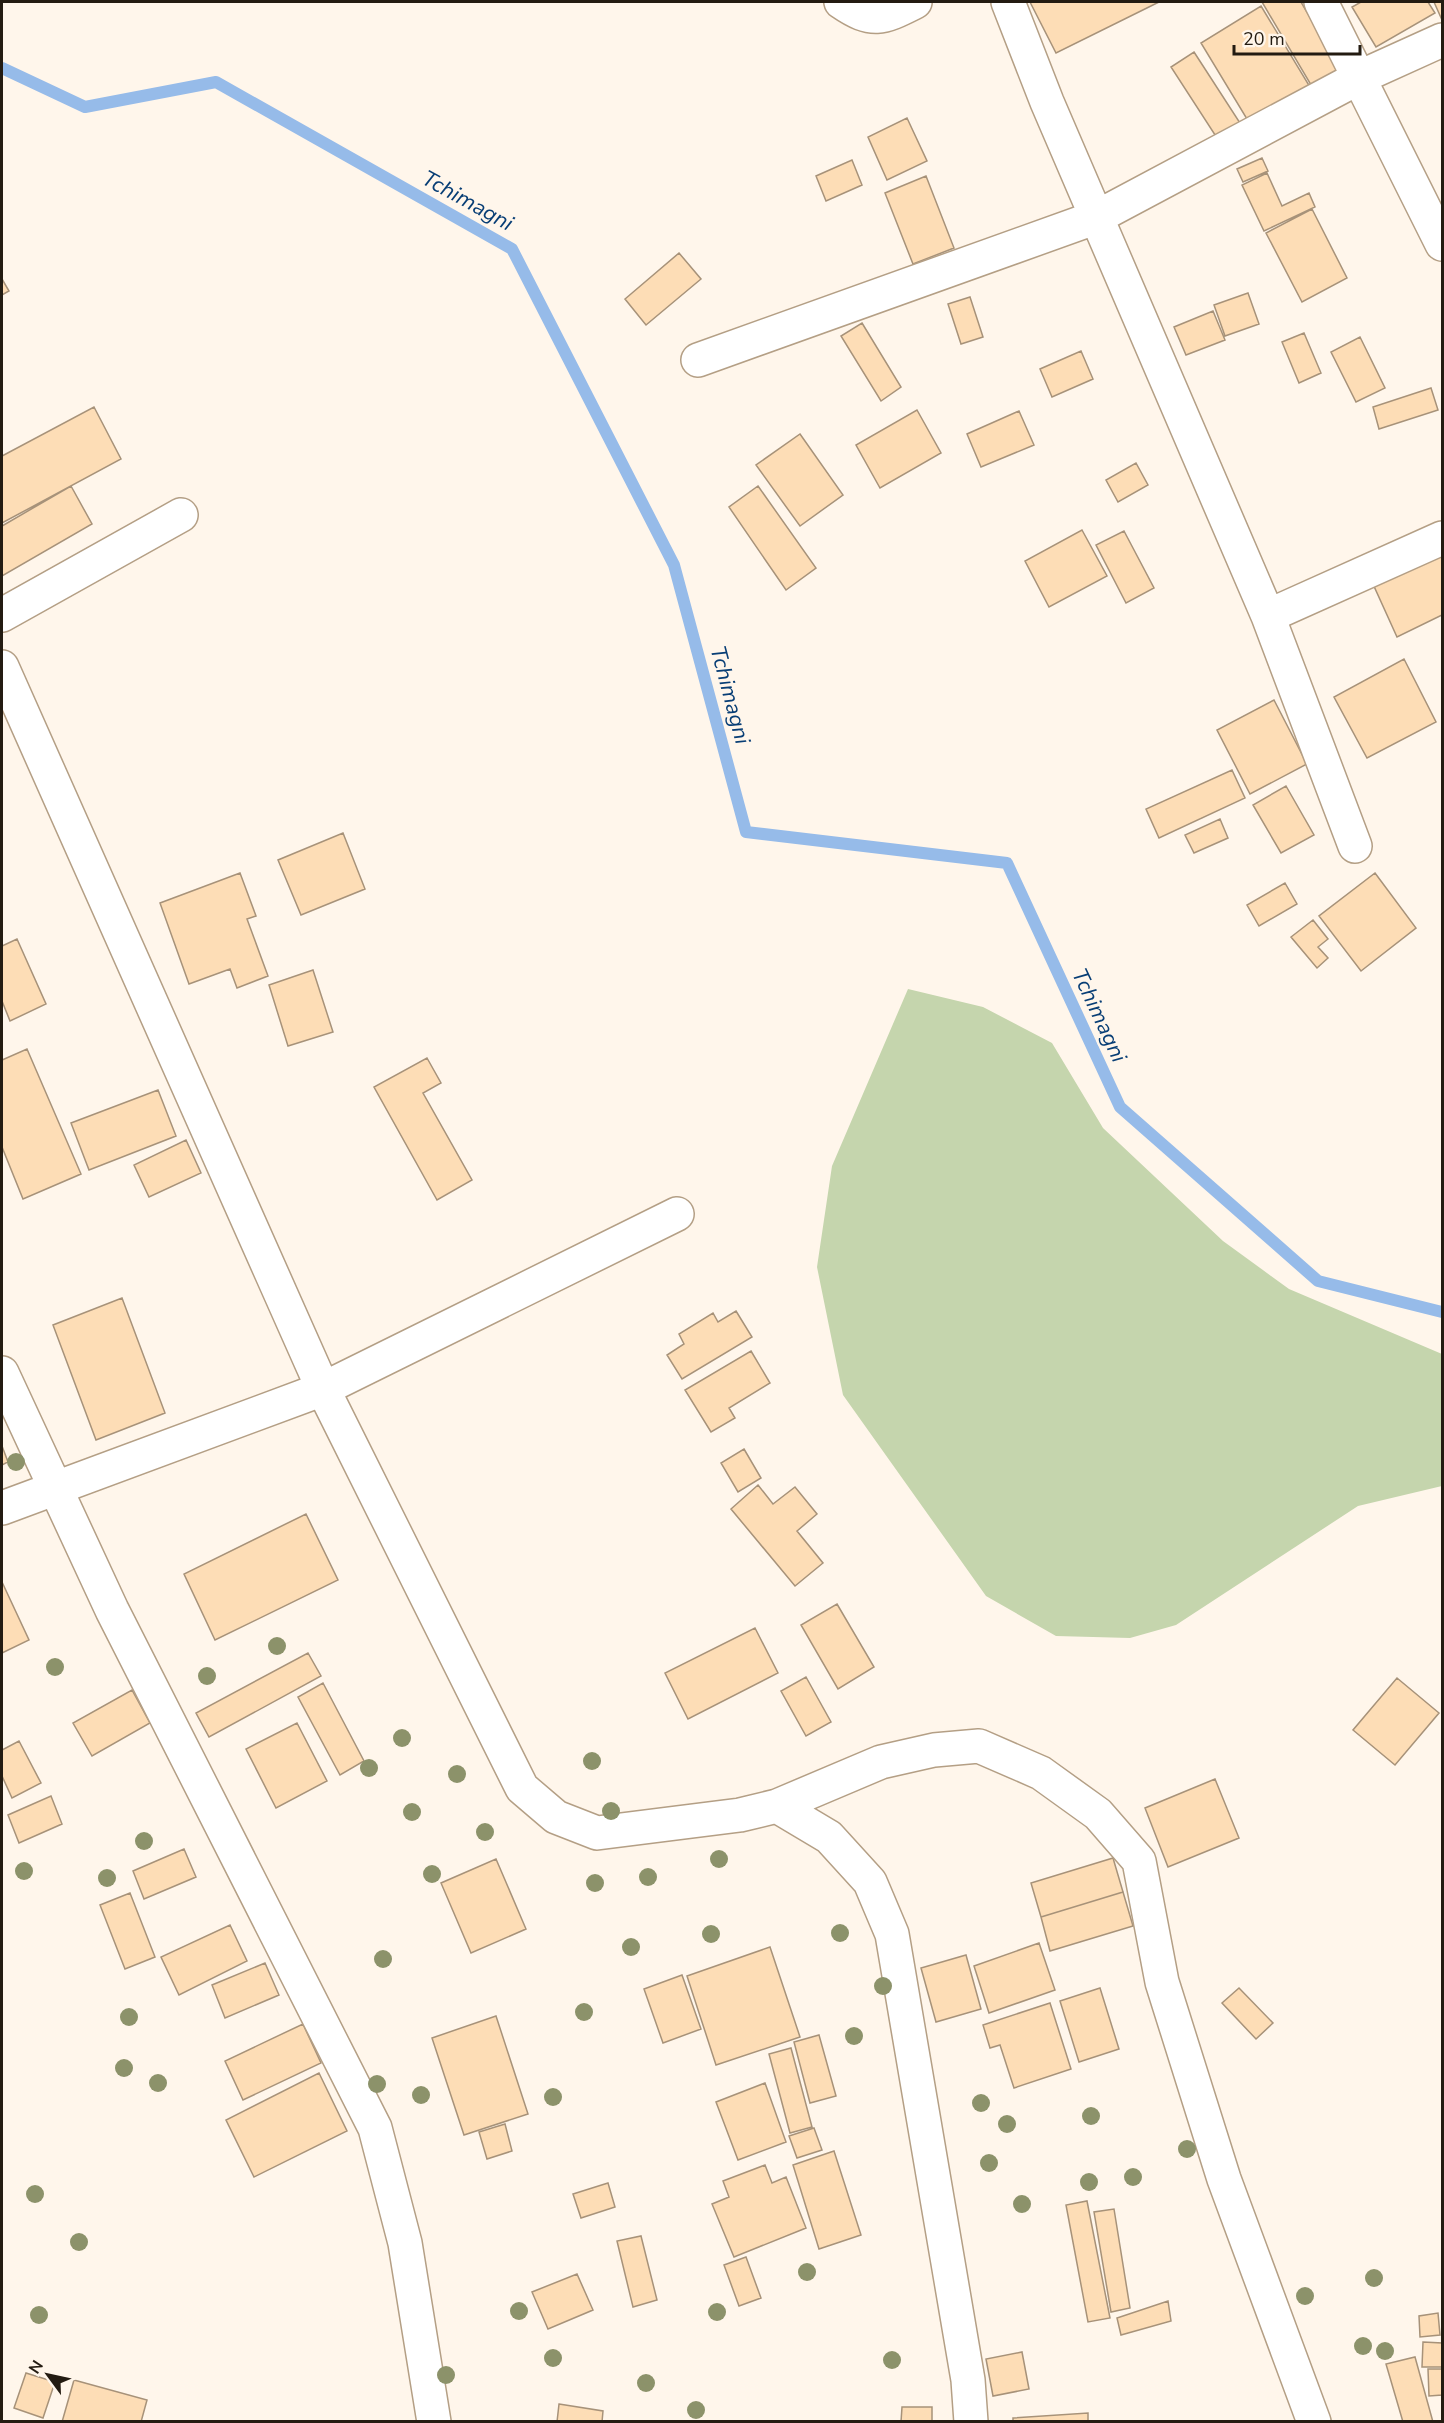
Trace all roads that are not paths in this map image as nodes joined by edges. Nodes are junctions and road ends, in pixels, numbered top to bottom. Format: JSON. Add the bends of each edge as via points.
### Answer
{"nodes":[{"id":1,"x":841,"y":2,"type":"edge"},
{"id":2,"x":915,"y":2,"type":"edge"},
{"id":3,"x":1008,"y":2,"type":"edge"},
{"id":4,"x":1321,"y":2,"type":"edge"},
{"id":5,"x":1443,"y":39,"type":"edge"},
{"id":6,"x":1358,"y":78,"type":"junction"},
{"id":7,"x":1097,"y":217,"type":"junction"},
{"id":8,"x":1443,"y":244,"type":"edge"},
{"id":9,"x":698,"y":360,"type":"dead end"},
{"id":10,"x":181,"y":514,"type":"dead end"},
{"id":11,"x":1443,"y":538,"type":"edge"},
{"id":12,"x":2,"y":615,"type":"edge"},
{"id":13,"x":1268,"y":616,"type":"junction"},
{"id":14,"x":2,"y":667,"type":"edge"},
{"id":15,"x":1355,"y":846,"type":"dead end"},
{"id":16,"x":677,"y":1214,"type":"dead end"},
{"id":17,"x":2,"y":1373,"type":"edge"},
{"id":18,"x":323,"y":1389,"type":"junction"},
{"id":19,"x":55,"y":1488,"type":"junction"},
{"id":20,"x":2,"y":1508,"type":"edge"},
{"id":21,"x":777,"y":1806,"type":"junction"},
{"id":22,"x":434,"y":2421,"type":"edge"},
{"id":23,"x":971,"y":2421,"type":"edge"},
{"id":24,"x":1314,"y":2421,"type":"edge"}],
"edges":[{"from":1,"to":2,"type":"street","via":[[860,15],[884,18]]},
{"from":3,"to":7,"type":"street"},
{"from":4,"to":6,"type":"street"},
{"from":5,"to":6,"type":"street"},
{"from":6,"to":7,"type":"street"},
{"from":6,"to":8,"type":"street"},
{"from":7,"to":9,"type":"street"},
{"from":7,"to":13,"type":"street"},
{"from":10,"to":12,"type":"street"},
{"from":11,"to":13,"type":"street"},
{"from":13,"to":15,"type":"street"},
{"from":14,"to":18,"type":"street"},
{"from":16,"to":18,"type":"street"},
{"from":17,"to":19,"type":"street"},
{"from":18,"to":19,"type":"street"},
{"from":18,"to":21,"type":"street","via":[[522,1788],[556,1817],[597,1833],[740,1815]]},
{"from":19,"to":20,"type":"street"},
{"from":19,"to":22,"type":"street","via":[[112,1610],[375,2128],[405,2243]]},
{"from":21,"to":23,"type":"street","via":[[829,1837],[870,1882],[892,1934],[968,2380]]},
{"from":21,"to":24,"type":"street","via":[[881,1762],[934,1750],[979,1746],[1050,1780],[1098,1815],[1139,1861],[1169,2003],[1224,2179]]}]}
